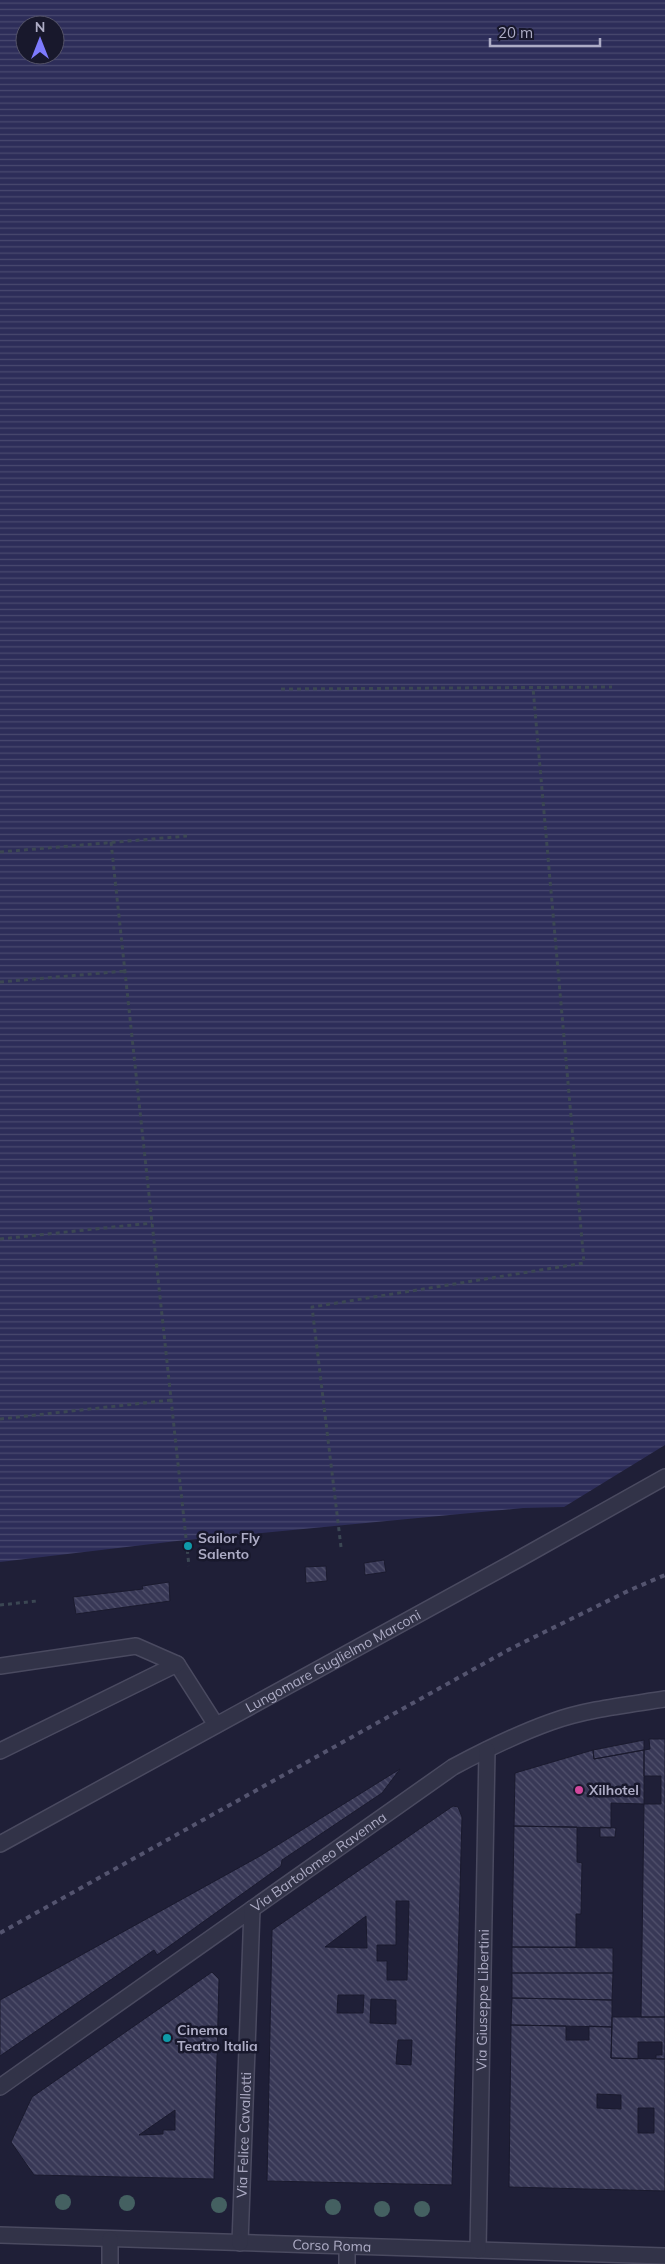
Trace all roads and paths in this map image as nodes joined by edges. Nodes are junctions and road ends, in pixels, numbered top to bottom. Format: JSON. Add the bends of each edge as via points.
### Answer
{"nodes":[{"id":1,"x":612,"y":687,"type":"dead end"},
{"id":2,"x":533,"y":688,"type":"junction"},
{"id":3,"x":281,"y":689,"type":"dead end"},
{"id":4,"x":187,"y":836,"type":"dead end"},
{"id":5,"x":111,"y":842,"type":"junction"},
{"id":6,"x":0,"y":852,"type":"edge"},
{"id":7,"x":125,"y":971,"type":"junction"},
{"id":8,"x":0,"y":982,"type":"edge"},
{"id":9,"x":152,"y":1223,"type":"junction"},
{"id":10,"x":0,"y":1239,"type":"edge"},
{"id":11,"x":171,"y":1400,"type":"junction"},
{"id":12,"x":0,"y":1419,"type":"edge"},
{"id":13,"x":665,"y":1477,"type":"edge"},
{"id":14,"x":341,"y":1547,"type":"dead end"},
{"id":15,"x":189,"y":1566,"type":"dead end"},
{"id":16,"x":37,"y":1601,"type":"dead end"},
{"id":17,"x":0,"y":1605,"type":"edge"},
{"id":18,"x":177,"y":1664,"type":"junction"},
{"id":19,"x":0,"y":1666,"type":"edge"},
{"id":20,"x":665,"y":1699,"type":"edge"},
{"id":21,"x":216,"y":1725,"type":"junction"},
{"id":22,"x":487,"y":1750,"type":"junction"},
{"id":23,"x":0,"y":1751,"type":"edge"},
{"id":24,"x":0,"y":1844,"type":"edge"},
{"id":25,"x":252,"y":1909,"type":"junction"},
{"id":26,"x":0,"y":2087,"type":"edge"},
{"id":27,"x":1,"y":2233,"type":"edge"},
{"id":28,"x":110,"y":2239,"type":"junction"},
{"id":29,"x":240,"y":2243,"type":"junction"},
{"id":30,"x":347,"y":2246,"type":"junction"},
{"id":31,"x":478,"y":2250,"type":"junction"},
{"id":32,"x":665,"y":2256,"type":"edge"},
{"id":33,"x":110,"y":2264,"type":"edge"},
{"id":34,"x":347,"y":2264,"type":"edge"}],
"edges":[{"from":1,"to":2,"type":"path"},
{"from":2,"to":3,"type":"path"},
{"from":2,"to":14,"type":"path","via":[[584,1263],[312,1307]]},
{"from":4,"to":5,"type":"path"},
{"from":5,"to":6,"type":"path"},
{"from":5,"to":7,"type":"path"},
{"from":7,"to":8,"type":"path"},
{"from":7,"to":9,"type":"path"},
{"from":9,"to":10,"type":"path"},
{"from":9,"to":11,"type":"path"},
{"from":11,"to":12,"type":"path"},
{"from":11,"to":15,"type":"path"},
{"from":13,"to":21,"type":"street","name":"Lungomare Guglielmo Marconi"},
{"from":16,"to":17,"type":"path"},
{"from":18,"to":19,"type":"street","via":[[136,1646]]},
{"from":18,"to":21,"type":"street"},
{"from":18,"to":23,"type":"street"},
{"from":20,"to":22,"type":"street","name":"Via Bartolomeo Ravenna","via":[[553,1721],[508,1738]]},
{"from":21,"to":24,"type":"street","name":"Lungomare Guglielmo Marconi"},
{"from":22,"to":25,"type":"street","name":"Via Bartolomeo Ravenna","via":[[422,1787]]},
{"from":22,"to":31,"type":"street","name":"Via Giuseppe Libertini"},
{"from":25,"to":26,"type":"street","name":"Via Bartolomeo Ravenna"},
{"from":25,"to":29,"type":"street","name":"Via Felice Cavallotti"},
{"from":27,"to":28,"type":"street","name":"Corso Roma"},
{"from":28,"to":29,"type":"street","name":"Corso Roma"},
{"from":28,"to":33,"type":"street"},
{"from":29,"to":30,"type":"street","name":"Corso Roma"},
{"from":30,"to":31,"type":"street","name":"Corso Roma"},
{"from":30,"to":34,"type":"street"},
{"from":31,"to":32,"type":"street","name":"Corso Roma"}]}
